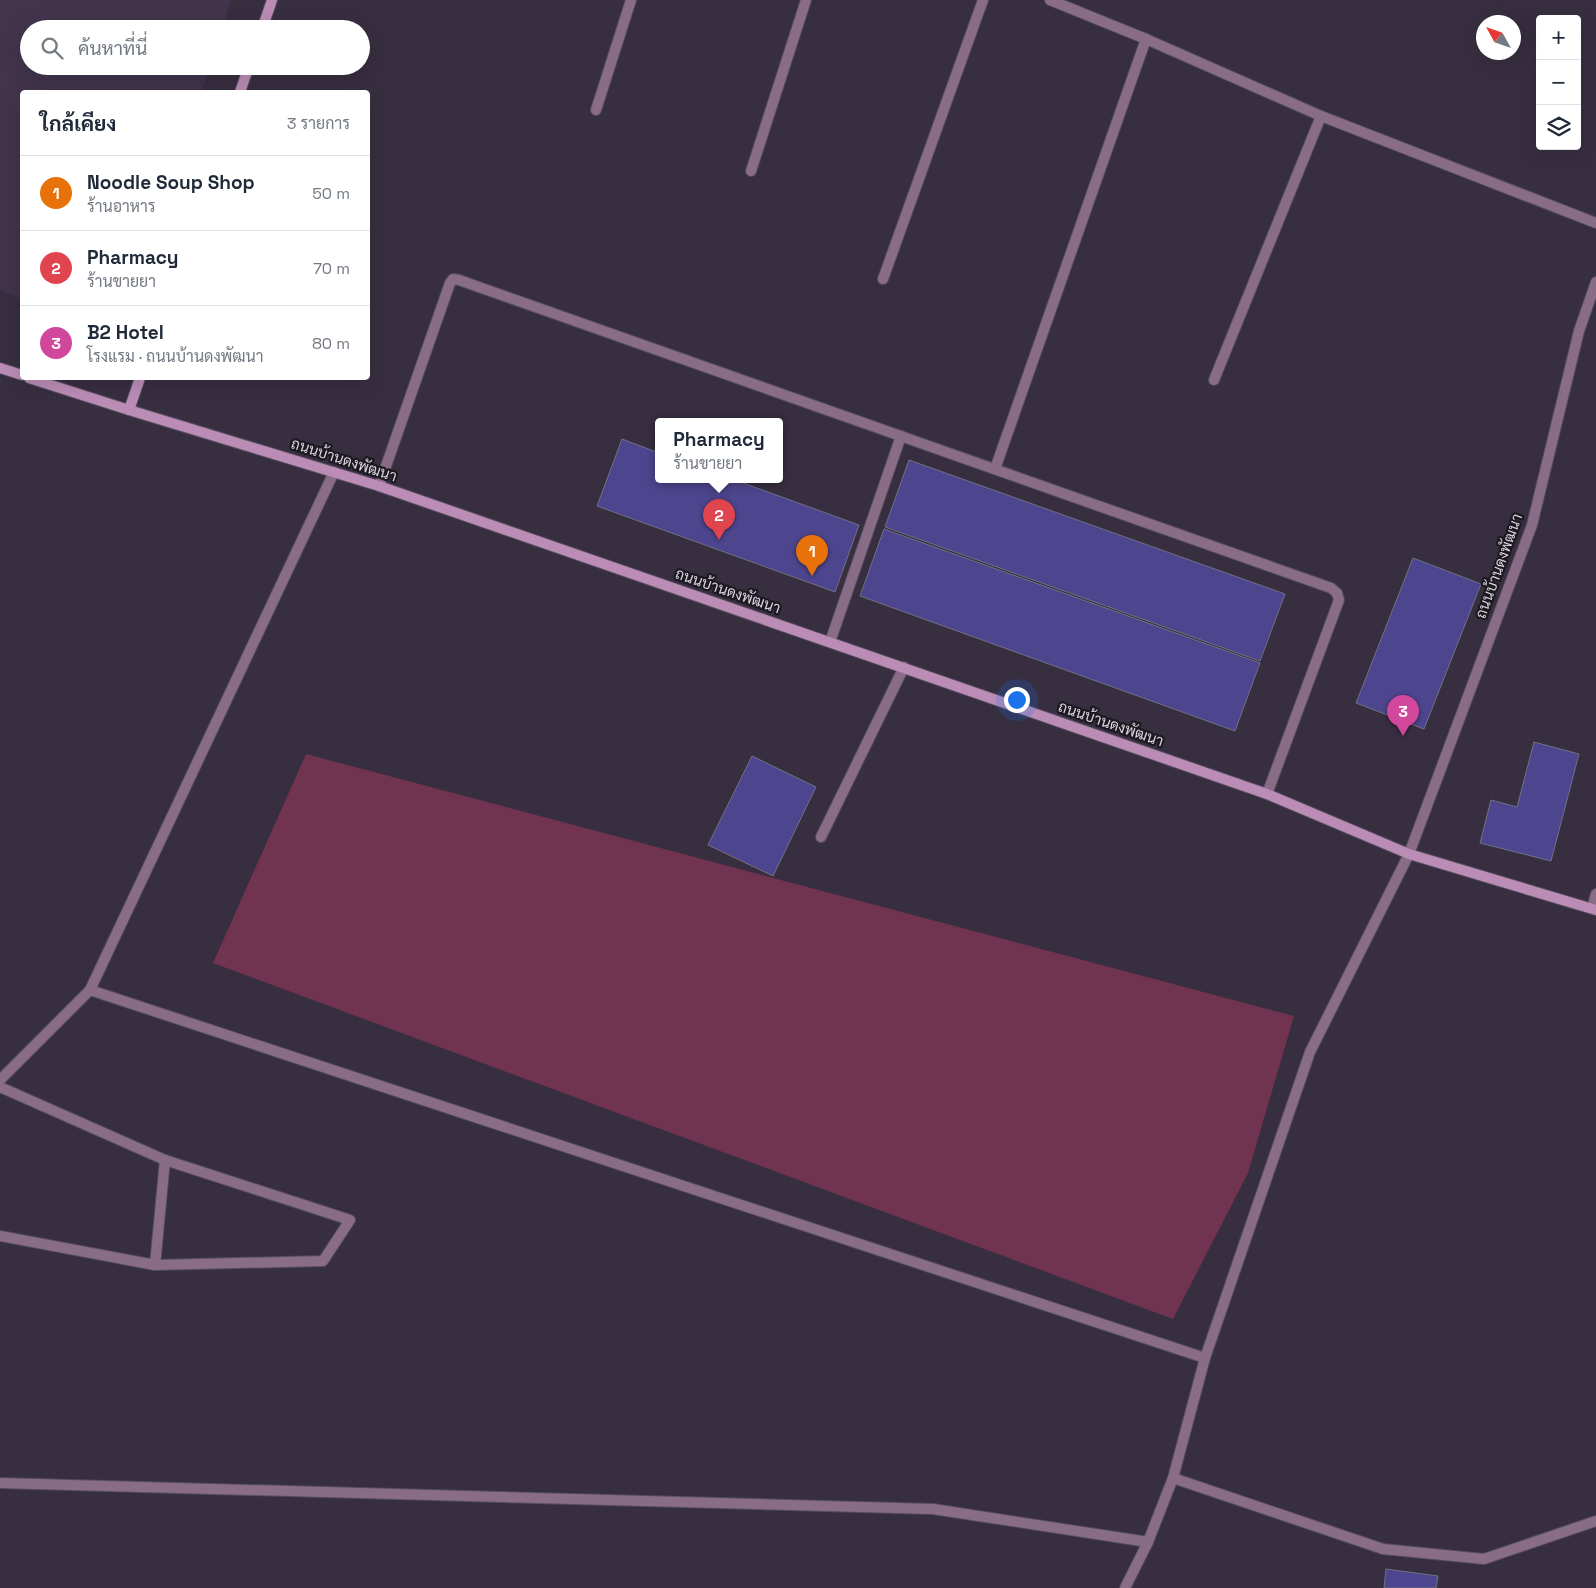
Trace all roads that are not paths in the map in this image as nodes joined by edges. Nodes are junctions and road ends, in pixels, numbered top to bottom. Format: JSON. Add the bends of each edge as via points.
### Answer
{"nodes":[{"id":1,"x":272,"y":0,"type":"edge"},
{"id":2,"x":631,"y":0,"type":"edge"},
{"id":3,"x":806,"y":0,"type":"edge"},
{"id":4,"x":983,"y":0,"type":"edge"},
{"id":5,"x":1050,"y":0,"type":"edge"},
{"id":6,"x":265,"y":20,"type":"edge"},
{"id":7,"x":1146,"y":39,"type":"junction"},
{"id":8,"x":246,"y":75,"type":"edge"},
{"id":9,"x":241,"y":90,"type":"edge"},
{"id":10,"x":596,"y":110,"type":"dead end"},
{"id":11,"x":1321,"y":116,"type":"junction"},
{"id":12,"x":751,"y":171,"type":"dead end"},
{"id":13,"x":1596,"y":223,"type":"edge"},
{"id":14,"x":883,"y":279,"type":"dead end"},
{"id":15,"x":1596,"y":282,"type":"edge"},
{"id":16,"x":0,"y":368,"type":"edge"},
{"id":17,"x":20,"y":374,"type":"edge"},
{"id":18,"x":35,"y":380,"type":"edge"},
{"id":19,"x":139,"y":380,"type":"edge"},
{"id":20,"x":1214,"y":380,"type":"dead end"},
{"id":21,"x":129,"y":410,"type":"junction"},
{"id":22,"x":901,"y":436,"type":"junction"},
{"id":23,"x":995,"y":469,"type":"junction"},
{"id":24,"x":334,"y":472,"type":"junction"},
{"id":25,"x":379,"y":486,"type":"junction"},
{"id":26,"x":830,"y":642,"type":"junction"},
{"id":27,"x":904,"y":667,"type":"junction"},
{"id":28,"x":1267,"y":794,"type":"junction"},
{"id":29,"x":821,"y":837,"type":"dead end"},
{"id":30,"x":1409,"y":854,"type":"junction"},
{"id":31,"x":1596,"y":894,"type":"edge"},
{"id":32,"x":1594,"y":909,"type":"edge"},
{"id":33,"x":90,"y":990,"type":"junction"},
{"id":34,"x":0,"y":1080,"type":"edge"},
{"id":35,"x":0,"y":1087,"type":"edge"},
{"id":36,"x":165,"y":1160,"type":"junction"},
{"id":37,"x":0,"y":1236,"type":"edge"},
{"id":38,"x":155,"y":1264,"type":"junction"},
{"id":39,"x":1205,"y":1358,"type":"junction"},
{"id":40,"x":1173,"y":1478,"type":"junction"},
{"id":41,"x":0,"y":1483,"type":"edge"},
{"id":42,"x":1596,"y":1521,"type":"edge"},
{"id":43,"x":1148,"y":1542,"type":"junction"},
{"id":44,"x":1125,"y":1588,"type":"edge"}],
"edges":[{"from":1,"to":6,"type":"street"},
{"from":2,"to":10,"type":"street"},
{"from":3,"to":12,"type":"street"},
{"from":4,"to":14,"type":"street"},
{"from":5,"to":7,"type":"street"},
{"from":7,"to":11,"type":"street"},
{"from":7,"to":23,"type":"street"},
{"from":8,"to":9,"type":"street"},
{"from":11,"to":13,"type":"street"},
{"from":11,"to":20,"type":"street"},
{"from":15,"to":30,"type":"street","name":"ถนนบ้านดงพัฒนา","via":[[1579,331],[1532,524]]},
{"from":16,"to":17,"type":"street"},
{"from":18,"to":21,"type":"street","name":"ถนนบ้านดงพัฒนา"},
{"from":19,"to":21,"type":"street"},
{"from":21,"to":24,"type":"street","name":"ถนนบ้านดงพัฒนา"},
{"from":22,"to":23,"type":"street"},
{"from":22,"to":25,"type":"street","via":[[454,279]]},
{"from":22,"to":26,"type":"street"},
{"from":23,"to":28,"type":"street","via":[[1331,588],[1337,593],[1339,600]]},
{"from":24,"to":25,"type":"street","name":"ถนนบ้านดงพัฒนา"},
{"from":24,"to":33,"type":"street"},
{"from":25,"to":26,"type":"street","name":"ถนนบ้านดงพัฒนา"},
{"from":26,"to":27,"type":"street","name":"ถนนบ้านดงพัฒนา"},
{"from":27,"to":28,"type":"street","name":"ถนนบ้านดงพัฒนา"},
{"from":27,"to":29,"type":"street"},
{"from":28,"to":30,"type":"street","name":"ถนนบ้านดงพัฒนา"},
{"from":30,"to":32,"type":"street","name":"ถนนบ้านดงพัฒนา"},
{"from":30,"to":39,"type":"street","via":[[1310,1052]]},
{"from":31,"to":32,"type":"street"},
{"from":33,"to":34,"type":"street"},
{"from":33,"to":39,"type":"street"},
{"from":35,"to":36,"type":"street"},
{"from":36,"to":38,"type":"street"},
{"from":36,"to":38,"type":"street","via":[[350,1220],[323,1262]]},
{"from":37,"to":38,"type":"street"},
{"from":39,"to":40,"type":"street"},
{"from":40,"to":42,"type":"street","via":[[1383,1549],[1484,1559]]},
{"from":40,"to":43,"type":"street"},
{"from":41,"to":43,"type":"street","via":[[933,1510]]},
{"from":43,"to":44,"type":"street"}]}
